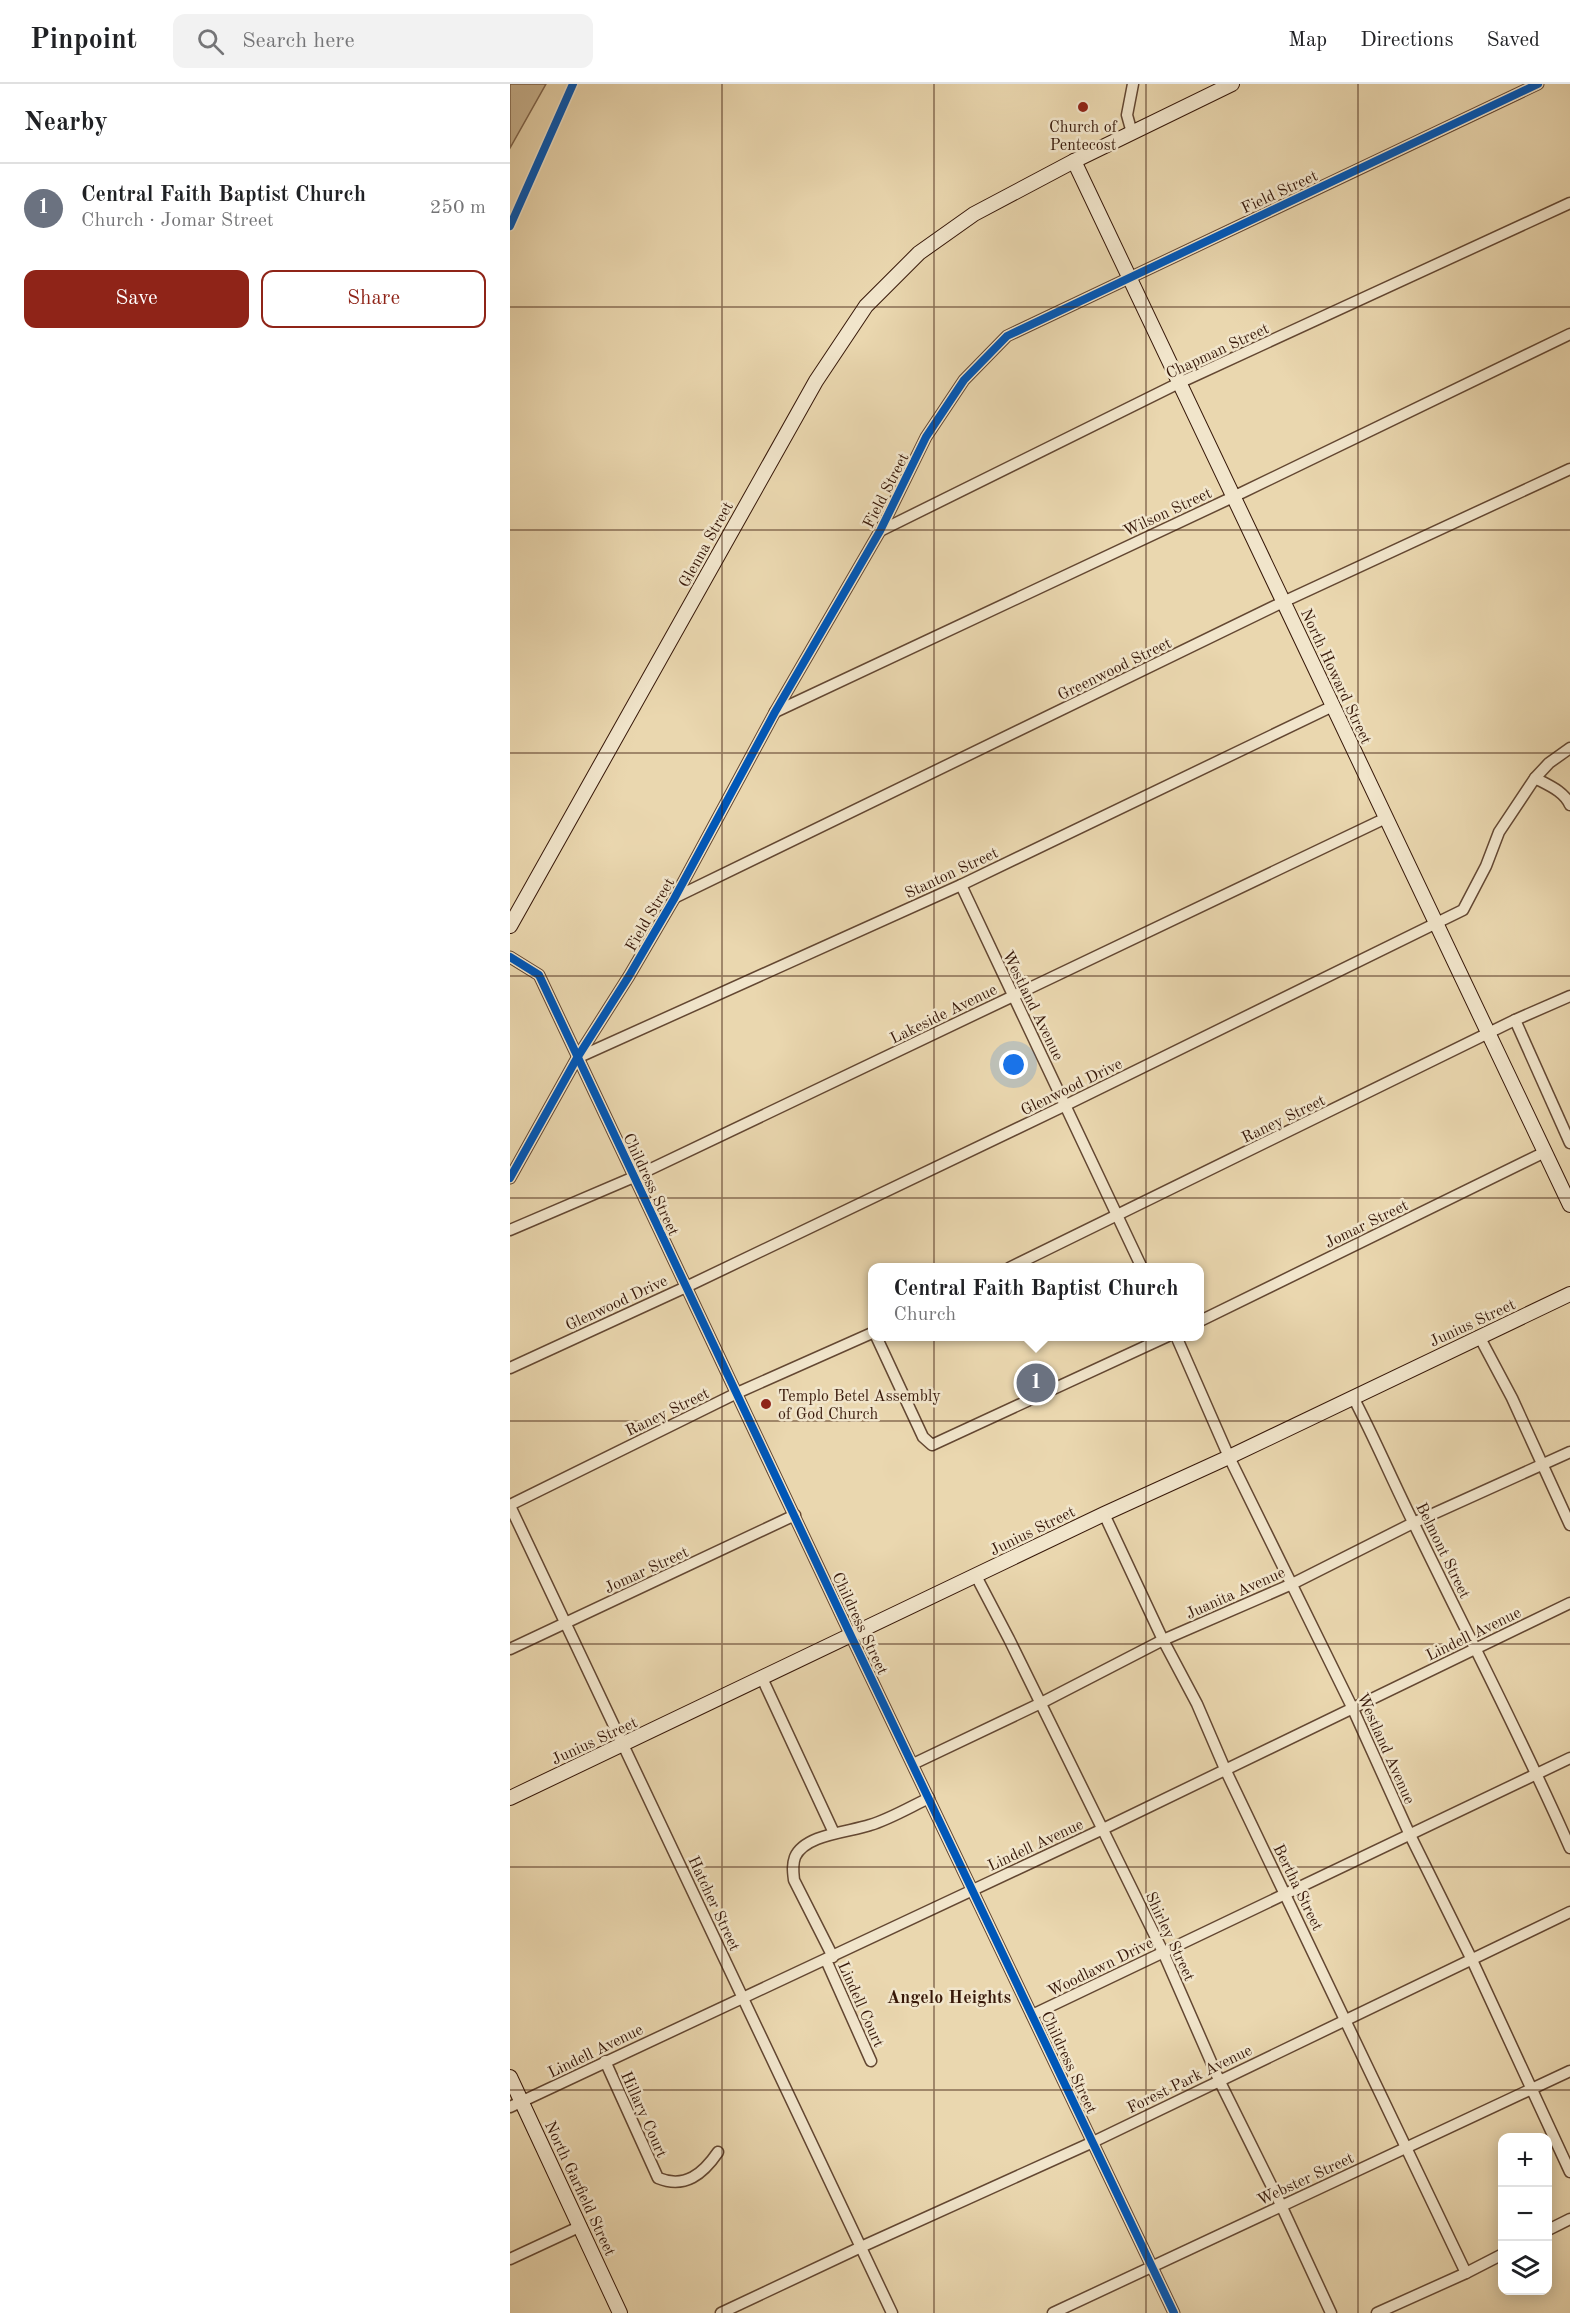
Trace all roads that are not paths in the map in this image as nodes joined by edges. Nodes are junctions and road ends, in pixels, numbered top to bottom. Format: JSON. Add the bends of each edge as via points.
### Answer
{"nodes":[{"id":1,"x":1133,"y":84,"type":"edge"},
{"id":2,"x":1232,"y":84,"type":"edge"},
{"id":3,"x":1538,"y":84,"type":"edge"},
{"id":4,"x":1132,"y":133,"type":"junction"},
{"id":5,"x":1074,"y":161,"type":"junction"},
{"id":6,"x":1570,"y":203,"type":"edge"},
{"id":7,"x":1129,"y":277,"type":"junction"},
{"id":8,"x":1570,"y":334,"type":"edge"},
{"id":9,"x":1179,"y":383,"type":"junction"},
{"id":10,"x":1570,"y":469,"type":"edge"},
{"id":11,"x":1233,"y":496,"type":"junction"},
{"id":12,"x":880,"y":531,"type":"junction"},
{"id":13,"x":1283,"y":602,"type":"junction"},
{"id":14,"x":1333,"y":706,"type":"junction"},
{"id":15,"x":775,"y":712,"type":"junction"},
{"id":16,"x":1570,"y":748,"type":"edge"},
{"id":17,"x":1535,"y":778,"type":"junction"},
{"id":18,"x":1570,"y":805,"type":"edge"},
{"id":19,"x":1386,"y":818,"type":"junction"},
{"id":20,"x":961,"y":885,"type":"junction"},
{"id":21,"x":674,"y":899,"type":"junction"},
{"id":22,"x":1436,"y":924,"type":"junction"},
{"id":23,"x":510,"y":926,"type":"edge"},
{"id":24,"x":510,"y":957,"type":"edge"},
{"id":25,"x":1012,"y":996,"type":"junction"},
{"id":26,"x":1570,"y":996,"type":"edge"},
{"id":27,"x":1515,"y":1020,"type":"junction"},
{"id":28,"x":1488,"y":1034,"type":"junction"},
{"id":29,"x":578,"y":1058,"type":"junction"},
{"id":30,"x":1066,"y":1105,"type":"junction"},
{"id":31,"x":1570,"y":1143,"type":"edge"},
{"id":32,"x":1545,"y":1152,"type":"junction"},
{"id":33,"x":634,"y":1177,"type":"junction"},
{"id":34,"x":510,"y":1178,"type":"edge"},
{"id":35,"x":1570,"y":1205,"type":"edge"},
{"id":36,"x":1117,"y":1216,"type":"junction"},
{"id":37,"x":510,"y":1230,"type":"edge"},
{"id":38,"x":1019,"y":1263,"type":"edge"},
{"id":39,"x":1140,"y":1263,"type":"edge"},
{"id":40,"x":686,"y":1287,"type":"junction"},
{"id":41,"x":1570,"y":1294,"type":"edge"},
{"id":42,"x":1204,"y":1319,"type":"edge"},
{"id":43,"x":868,"y":1335,"type":"edge"},
{"id":44,"x":1479,"y":1336,"type":"junction"},
{"id":45,"x":878,"y":1341,"type":"edge"},
{"id":46,"x":1157,"y":1341,"type":"edge"},
{"id":47,"x":1178,"y":1341,"type":"edge"},
{"id":48,"x":510,"y":1368,"type":"edge"},
{"id":49,"x":737,"y":1393,"type":"junction"},
{"id":50,"x":1353,"y":1397,"type":"junction"},
{"id":51,"x":1570,"y":1452,"type":"edge"},
{"id":52,"x":1229,"y":1457,"type":"junction"},
{"id":53,"x":1544,"y":1464,"type":"junction"},
{"id":54,"x":510,"y":1505,"type":"edge"},
{"id":55,"x":1104,"y":1514,"type":"junction"},
{"id":56,"x":795,"y":1515,"type":"junction"},
{"id":57,"x":1413,"y":1523,"type":"junction"},
{"id":58,"x":1570,"y":1525,"type":"edge"},
{"id":59,"x":976,"y":1576,"type":"junction"},
{"id":60,"x":1293,"y":1584,"type":"junction"},
{"id":61,"x":1570,"y":1603,"type":"edge"},
{"id":62,"x":566,"y":1624,"type":"junction"},
{"id":63,"x":851,"y":1636,"type":"junction"},
{"id":64,"x":1163,"y":1640,"type":"junction"},
{"id":65,"x":510,"y":1649,"type":"edge"},
{"id":66,"x":1477,"y":1649,"type":"junction"},
{"id":67,"x":762,"y":1678,"type":"junction"},
{"id":68,"x":1041,"y":1703,"type":"junction"},
{"id":69,"x":1352,"y":1707,"type":"junction"},
{"id":70,"x":623,"y":1744,"type":"junction"},
{"id":71,"x":1570,"y":1758,"type":"edge"},
{"id":72,"x":913,"y":1764,"type":"junction"},
{"id":73,"x":1226,"y":1769,"type":"junction"},
{"id":74,"x":1537,"y":1773,"type":"junction"},
{"id":75,"x":510,"y":1798,"type":"edge"},
{"id":76,"x":929,"y":1798,"type":"junction"},
{"id":77,"x":1103,"y":1829,"type":"junction"},
{"id":78,"x":834,"y":1833,"type":"junction"},
{"id":79,"x":1409,"y":1833,"type":"junction"},
{"id":80,"x":1570,"y":1848,"type":"edge"},
{"id":81,"x":972,"y":1889,"type":"junction"},
{"id":82,"x":1286,"y":1894,"type":"junction"},
{"id":83,"x":1570,"y":1912,"type":"edge"},
{"id":84,"x":1163,"y":1952,"type":"junction"},
{"id":85,"x":829,"y":1958,"type":"junction"},
{"id":86,"x":1472,"y":1960,"type":"junction"},
{"id":87,"x":743,"y":1997,"type":"junction"},
{"id":88,"x":1032,"y":2015,"type":"junction"},
{"id":89,"x":1345,"y":2019,"type":"junction"},
{"id":90,"x":605,"y":2061,"type":"junction"},
{"id":91,"x":871,"y":2061,"type":"dead end"},
{"id":92,"x":1570,"y":2071,"type":"edge"},
{"id":93,"x":510,"y":2077,"type":"edge"},
{"id":94,"x":1219,"y":2080,"type":"junction"},
{"id":95,"x":1531,"y":2090,"type":"junction"},
{"id":96,"x":516,"y":2104,"type":"edge"},
{"id":97,"x":1093,"y":2142,"type":"junction"},
{"id":98,"x":1407,"y":2148,"type":"junction"},
{"id":99,"x":718,"y":2152,"type":"dead end"},
{"id":100,"x":1570,"y":2172,"type":"edge"},
{"id":101,"x":1281,"y":2205,"type":"junction"},
{"id":102,"x":1570,"y":2219,"type":"edge"},
{"id":103,"x":581,"y":2226,"type":"junction"},
{"id":104,"x":1552,"y":2228,"type":"edge"},
{"id":105,"x":861,"y":2247,"type":"junction"},
{"id":106,"x":1498,"y":2257,"type":"edge"},
{"id":107,"x":510,"y":2259,"type":"edge"},
{"id":108,"x":1152,"y":2266,"type":"junction"},
{"id":109,"x":1466,"y":2273,"type":"junction"},
{"id":110,"x":620,"y":2313,"type":"edge"},
{"id":111,"x":721,"y":2313,"type":"edge"},
{"id":112,"x":892,"y":2313,"type":"edge"},
{"id":113,"x":1053,"y":2313,"type":"edge"},
{"id":114,"x":1174,"y":2313,"type":"edge"},
{"id":115,"x":1331,"y":2313,"type":"edge"},
{"id":116,"x":1377,"y":2313,"type":"edge"}],
"edges":[{"from":1,"to":4,"type":"street","via":[[1127,115]]},
{"from":2,"to":4,"type":"street","name":"Glenna Street"},
{"from":3,"to":7,"type":"street","name":"Field Street"},
{"from":4,"to":5,"type":"street","name":"Glenna Street"},
{"from":5,"to":7,"type":"street","name":"North Howard Street"},
{"from":5,"to":23,"type":"street","name":"Glenna Street","via":[[974,214],[919,253],[866,306],[816,381]]},
{"from":6,"to":9,"type":"street","name":"Chapman Street"},
{"from":7,"to":9,"type":"street","name":"North Howard Street"},
{"from":7,"to":12,"type":"street","name":"Field Street","via":[[1007,336],[964,380],[926,437]]},
{"from":8,"to":11,"type":"street","name":"Wilson Street"},
{"from":9,"to":11,"type":"street","name":"North Howard Street"},
{"from":9,"to":12,"type":"street","name":"Chapman Street"},
{"from":10,"to":13,"type":"street","name":"Greenwood Street"},
{"from":11,"to":13,"type":"street","name":"North Howard Street"},
{"from":11,"to":15,"type":"street","name":"Wilson Street"},
{"from":12,"to":15,"type":"street","name":"Field Street"},
{"from":13,"to":14,"type":"street","name":"North Howard Street"},
{"from":13,"to":21,"type":"street","name":"Greenwood Street"},
{"from":14,"to":19,"type":"street","name":"North Howard Street"},
{"from":14,"to":20,"type":"street","name":"Stanton Street"},
{"from":15,"to":21,"type":"street","name":"Field Street"},
{"from":16,"to":17,"type":"street","name":"Glenwood Drive"},
{"from":17,"to":18,"type":"street","via":[[1555,788]]},
{"from":17,"to":22,"type":"street","name":"Glenwood Drive","via":[[1499,832],[1463,910]]},
{"from":19,"to":22,"type":"street","name":"North Howard Street"},
{"from":19,"to":25,"type":"street","name":"Lakeside Avenue"},
{"from":20,"to":25,"type":"street","name":"Westland Avenue"},
{"from":20,"to":29,"type":"street","name":"Stanton Street"},
{"from":21,"to":29,"type":"street","name":"Field Street"},
{"from":22,"to":28,"type":"street","name":"North Howard Street"},
{"from":22,"to":30,"type":"street","name":"Glenwood Drive"},
{"from":24,"to":29,"type":"street","name":"Childress Street","via":[[539,975]]},
{"from":25,"to":30,"type":"street","name":"Westland Avenue"},
{"from":25,"to":33,"type":"street","name":"Lakeside Avenue"},
{"from":26,"to":27,"type":"street","name":"Raney Street"},
{"from":27,"to":28,"type":"street","name":"Raney Street"},
{"from":27,"to":31,"type":"street"},
{"from":28,"to":32,"type":"street","name":"North Howard Street"},
{"from":28,"to":36,"type":"street","name":"Raney Street"},
{"from":29,"to":33,"type":"street","name":"Childress Street"},
{"from":29,"to":34,"type":"street","name":"Field Street"},
{"from":30,"to":36,"type":"street","name":"Westland Avenue"},
{"from":30,"to":40,"type":"street","name":"Glenwood Drive"},
{"from":32,"to":35,"type":"street","name":"North Howard Street"},
{"from":32,"to":42,"type":"street","name":"Jomar Street"},
{"from":33,"to":37,"type":"street","name":"Lakeside Avenue"},
{"from":33,"to":40,"type":"street","name":"Childress Street"},
{"from":36,"to":38,"type":"street","name":"Raney Street"},
{"from":36,"to":39,"type":"street","name":"Westland Avenue"},
{"from":40,"to":48,"type":"street","name":"Glenwood Drive"},
{"from":40,"to":49,"type":"street","name":"Childress Street"},
{"from":41,"to":44,"type":"street","name":"Junius Street"},
{"from":43,"to":49,"type":"street","name":"Raney Street"},
{"from":44,"to":50,"type":"street","name":"Junius Street"},
{"from":44,"to":53,"type":"street"},
{"from":45,"to":46,"type":"street","via":[[923,1437],[932,1445]]},
{"from":47,"to":52,"type":"street","name":"Westland Avenue"},
{"from":49,"to":54,"type":"street","name":"Raney Street"},
{"from":49,"to":56,"type":"street","name":"Childress Street"},
{"from":50,"to":52,"type":"street","name":"Junius Street"},
{"from":50,"to":57,"type":"street","name":"Belmont Street"},
{"from":51,"to":53,"type":"street","name":"Juanita Avenue"},
{"from":52,"to":55,"type":"street","name":"Junius Street"},
{"from":52,"to":60,"type":"street","name":"Westland Avenue"},
{"from":53,"to":57,"type":"street","name":"Juanita Avenue"},
{"from":53,"to":58,"type":"street"},
{"from":54,"to":62,"type":"street","name":"Hatcher Street"},
{"from":55,"to":59,"type":"street","name":"Junius Street"},
{"from":55,"to":64,"type":"street","name":"Bertha Street"},
{"from":56,"to":62,"type":"street","name":"Jomar Street"},
{"from":56,"to":63,"type":"street","name":"Childress Street"},
{"from":57,"to":60,"type":"street","name":"Juanita Avenue"},
{"from":57,"to":66,"type":"street","name":"Belmont Street"},
{"from":59,"to":63,"type":"street","name":"Junius Street"},
{"from":59,"to":68,"type":"street","name":"Shirley Street"},
{"from":60,"to":64,"type":"street","name":"Juanita Avenue"},
{"from":60,"to":69,"type":"street","name":"Westland Avenue"},
{"from":61,"to":66,"type":"street","name":"Lindell Avenue"},
{"from":62,"to":65,"type":"street","name":"Jomar Street"},
{"from":62,"to":70,"type":"street","name":"Hatcher Street"},
{"from":63,"to":67,"type":"street","name":"Junius Street"},
{"from":63,"to":72,"type":"street","name":"Childress Street"},
{"from":64,"to":68,"type":"street","name":"Juanita Avenue"},
{"from":64,"to":73,"type":"street","name":"Bertha Street"},
{"from":66,"to":69,"type":"street","name":"Lindell Avenue"},
{"from":66,"to":74,"type":"street","name":"Belmont Street"},
{"from":67,"to":70,"type":"street","name":"Junius Street"},
{"from":67,"to":78,"type":"street"},
{"from":68,"to":72,"type":"street","name":"Juanita Avenue"},
{"from":68,"to":77,"type":"street","name":"Shirley Street"},
{"from":69,"to":73,"type":"street","name":"Lindell Avenue"},
{"from":69,"to":79,"type":"street","name":"Westland Avenue"},
{"from":70,"to":75,"type":"street","name":"Junius Street"},
{"from":70,"to":87,"type":"street","name":"Hatcher Street"},
{"from":71,"to":74,"type":"street","name":"Woodlawn Drive"},
{"from":72,"to":76,"type":"street","name":"Childress Street"},
{"from":73,"to":77,"type":"street","name":"Lindell Avenue"},
{"from":73,"to":82,"type":"street","name":"Bertha Street"},
{"from":74,"to":79,"type":"street","name":"Woodlawn Drive"},
{"from":74,"to":80,"type":"street","name":"Belmont Street"},
{"from":76,"to":78,"type":"street","name":"Lindell Court","via":[[870,1826]]},
{"from":76,"to":81,"type":"street","name":"Childress Street"},
{"from":77,"to":81,"type":"street","name":"Lindell Avenue"},
{"from":77,"to":84,"type":"street","name":"Shirley Street"},
{"from":78,"to":85,"type":"street","name":"Lindell Court","via":[[805,1846],[796,1855],[793,1866],[794,1880]]},
{"from":79,"to":82,"type":"street","name":"Woodlawn Drive"},
{"from":79,"to":86,"type":"street","name":"Westland Avenue"},
{"from":81,"to":85,"type":"street","name":"Lindell Avenue"},
{"from":81,"to":88,"type":"street","name":"Childress Street"},
{"from":82,"to":84,"type":"street","name":"Woodlawn Drive"},
{"from":82,"to":89,"type":"street","name":"Bertha Street"},
{"from":83,"to":86,"type":"street","name":"Forest Park Avenue"},
{"from":84,"to":88,"type":"street","name":"Woodlawn Drive"},
{"from":84,"to":94,"type":"street","name":"Shirley Street"},
{"from":85,"to":87,"type":"street","name":"Lindell Avenue"},
{"from":85,"to":91,"type":"street","name":"Lindell Court"},
{"from":86,"to":89,"type":"street","name":"Forest Park Avenue"},
{"from":86,"to":95,"type":"street","name":"Westland Avenue"},
{"from":87,"to":90,"type":"street","name":"Lindell Avenue"},
{"from":87,"to":105,"type":"street","name":"Hatcher Street"},
{"from":88,"to":97,"type":"street","name":"Childress Street"},
{"from":89,"to":94,"type":"street","name":"Forest Park Avenue"},
{"from":89,"to":98,"type":"street","name":"Bertha Street"},
{"from":90,"to":96,"type":"street","name":"Lindell Avenue"},
{"from":90,"to":99,"type":"street","name":"Hillary Court","via":[[658,2178],[671,2183],[683,2181],[707,2168]]},
{"from":92,"to":95,"type":"street","name":"Webster Street"},
{"from":93,"to":96,"type":"street","name":"North Garfield Street"},
{"from":94,"to":97,"type":"street","name":"Forest Park Avenue"},
{"from":94,"to":101,"type":"street","name":"Shirley Street"},
{"from":95,"to":98,"type":"street","name":"Webster Street"},
{"from":95,"to":100,"type":"street","name":"Westland Avenue"},
{"from":96,"to":103,"type":"street","name":"North Garfield Street"},
{"from":97,"to":105,"type":"street","name":"Forest Park Avenue"},
{"from":97,"to":108,"type":"street","name":"Childress Street"},
{"from":98,"to":101,"type":"street","name":"Webster Street"},
{"from":98,"to":109,"type":"street","name":"Bertha Street"},
{"from":101,"to":108,"type":"street","name":"Webster Street"},
{"from":101,"to":115,"type":"street","name":"Shirley Street"},
{"from":102,"to":104,"type":"street"},
{"from":103,"to":107,"type":"street"},
{"from":103,"to":110,"type":"street","name":"North Garfield Street"},
{"from":105,"to":111,"type":"street","name":"Forest Park Avenue"},
{"from":105,"to":112,"type":"street","name":"Hatcher Street"},
{"from":106,"to":109,"type":"street"},
{"from":108,"to":113,"type":"street","name":"Webster Street"},
{"from":108,"to":114,"type":"street","name":"Childress Street"},
{"from":109,"to":116,"type":"street"}]}
